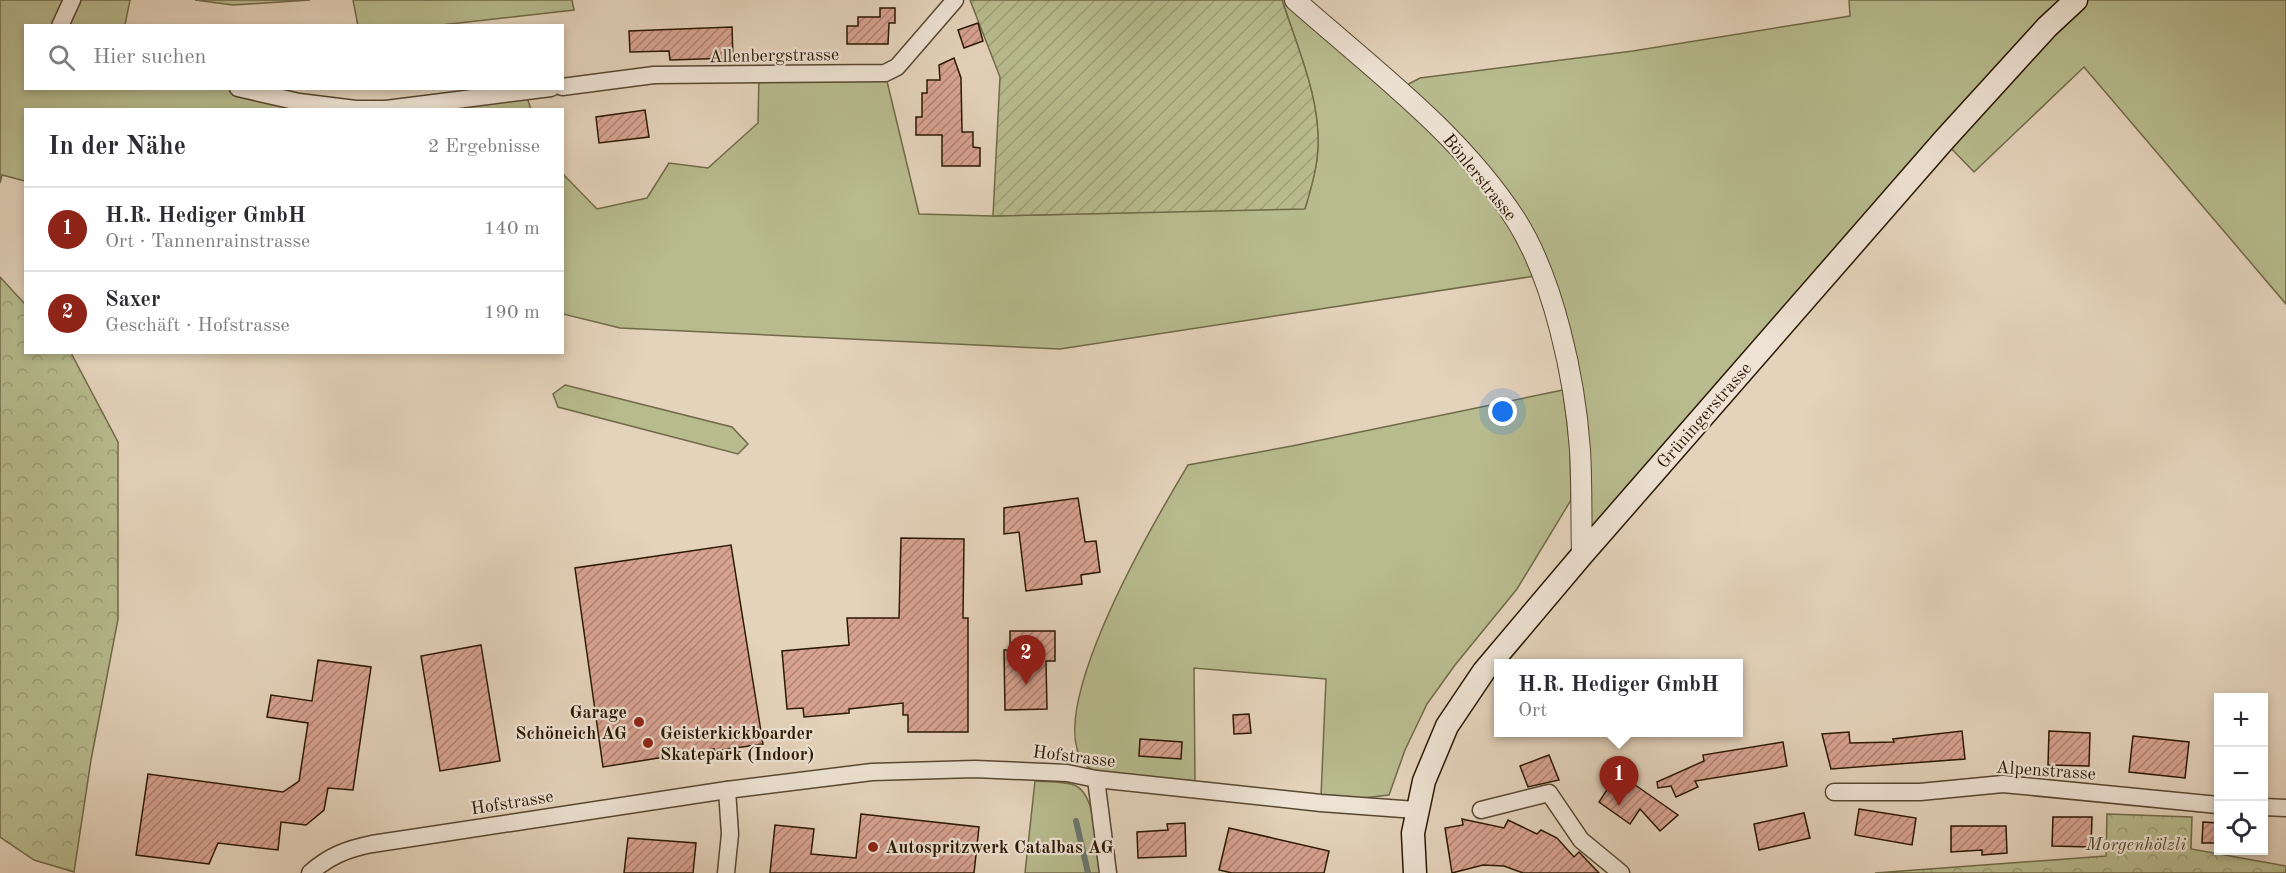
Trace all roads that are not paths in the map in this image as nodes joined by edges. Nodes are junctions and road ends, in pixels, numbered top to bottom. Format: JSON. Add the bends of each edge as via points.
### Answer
{"nodes":[{"id":1,"x":72,"y":0,"type":"edge"},
{"id":2,"x":955,"y":0,"type":"edge"},
{"id":3,"x":1294,"y":0,"type":"edge"},
{"id":4,"x":2076,"y":0,"type":"edge"},
{"id":5,"x":61,"y":24,"type":"edge"},
{"id":6,"x":564,"y":87,"type":"edge"},
{"id":7,"x":247,"y":90,"type":"edge"},
{"id":8,"x":535,"y":90,"type":"edge"},
{"id":9,"x":348,"y":108,"type":"edge"},
{"id":10,"x":394,"y":108,"type":"edge"},
{"id":11,"x":1582,"y":555,"type":"junction"},
{"id":12,"x":1496,"y":659,"type":"edge"},
{"id":13,"x":1494,"y":662,"type":"edge"},
{"id":14,"x":1096,"y":779,"type":"junction"},
{"id":15,"x":727,"y":790,"type":"junction"},
{"id":16,"x":1834,"y":792,"type":"dead end"},
{"id":17,"x":2214,"y":805,"type":"edge"},
{"id":18,"x":2268,"y":807,"type":"edge"},
{"id":19,"x":2286,"y":808,"type":"edge"},
{"id":20,"x":1416,"y":810,"type":"junction"},
{"id":21,"x":1481,"y":810,"type":"dead end"},
{"id":22,"x":310,"y":873,"type":"edge"},
{"id":23,"x":726,"y":873,"type":"edge"},
{"id":24,"x":1108,"y":873,"type":"edge"},
{"id":25,"x":1415,"y":873,"type":"edge"},
{"id":26,"x":1622,"y":873,"type":"edge"}],
"edges":[{"from":1,"to":5,"type":"street"},
{"from":2,"to":6,"type":"street","name":"Allenbergstrasse","via":[[897,67],[885,73],[654,75]]},
{"from":3,"to":11,"type":"street","name":"Bönlerstrasse","via":[[1442,130],[1501,198],[1532,250],[1547,285],[1575,407]]},
{"from":4,"to":11,"type":"main road","name":"Grüningerstrasse","via":[[1944,140]]},
{"from":7,"to":9,"type":"street"},
{"from":8,"to":10,"type":"street"},
{"from":11,"to":12,"type":"main road","name":"Grüningerstrasse"},
{"from":13,"to":20,"type":"main road","name":"Grüningerstrasse","via":[[1461,702],[1434,752]]},
{"from":14,"to":15,"type":"street","name":"Hofstrasse","via":[[1035,770],[872,772]]},
{"from":14,"to":20,"type":"street","name":"Hofstrasse"},
{"from":14,"to":24,"type":"street"},
{"from":15,"to":22,"type":"street","name":"Hofstrasse","via":[[346,849]]},
{"from":15,"to":23,"type":"street","via":[[730,834]]},
{"from":16,"to":17,"type":"street","name":"Alpenstrasse","via":[[1920,792],[2003,784]]},
{"from":18,"to":19,"type":"street"},
{"from":20,"to":25,"type":"main road","name":"Grüningerstrasse"},
{"from":21,"to":26,"type":"street","via":[[1549,793],[1581,840]]}]}
